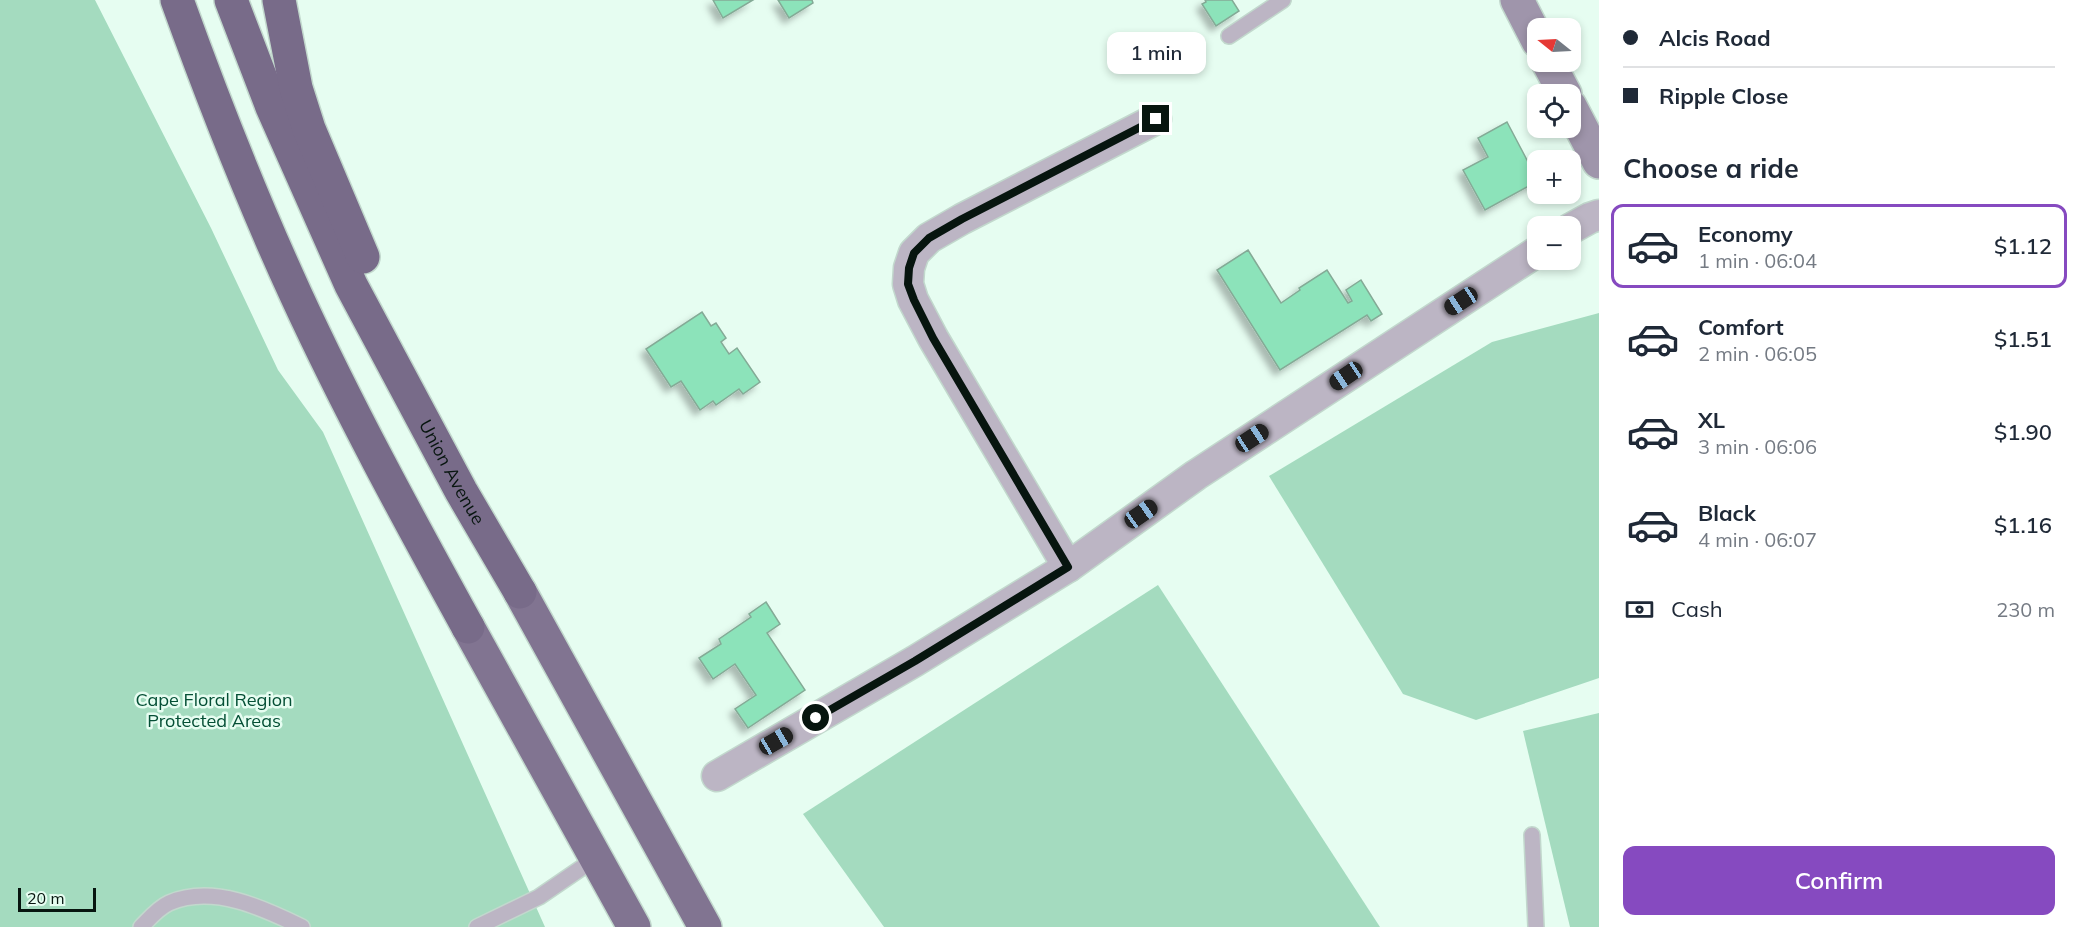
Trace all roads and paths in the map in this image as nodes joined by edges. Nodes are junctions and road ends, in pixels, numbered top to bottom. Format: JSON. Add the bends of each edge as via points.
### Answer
{"nodes":[{"id":1,"x":177,"y":0,"type":"edge"},
{"id":2,"x":231,"y":0,"type":"edge"},
{"id":3,"x":279,"y":0,"type":"edge"},
{"id":4,"x":1283,"y":0,"type":"edge"},
{"id":5,"x":1516,"y":0,"type":"edge"},
{"id":6,"x":1527,"y":20,"type":"edge"},
{"id":7,"x":1229,"y":36,"type":"dead end"},
{"id":8,"x":1156,"y":119,"type":"dead end"},
{"id":9,"x":1581,"y":127,"type":"edge"},
{"id":10,"x":1599,"y":162,"type":"edge"},
{"id":11,"x":1599,"y":215,"type":"edge"},
{"id":12,"x":1581,"y":224,"type":"edge"},
{"id":13,"x":1527,"y":258,"type":"edge"},
{"id":14,"x":461,"y":490,"type":"junction"},
{"id":15,"x":1068,"y":567,"type":"junction"},
{"id":16,"x":717,"y":776,"type":"dead end"},
{"id":17,"x":1532,"y":835,"type":"dead end"},
{"id":18,"x":596,"y":858,"type":"junction"},
{"id":19,"x":141,"y":927,"type":"edge"},
{"id":20,"x":302,"y":927,"type":"edge"},
{"id":21,"x":477,"y":927,"type":"edge"},
{"id":22,"x":634,"y":927,"type":"edge"},
{"id":23,"x":705,"y":927,"type":"edge"},
{"id":24,"x":1536,"y":927,"type":"edge"}],
"edges":[{"from":1,"to":18,"type":"highway","via":[[258,210],[297,297],[387,479]]},
{"from":2,"to":14,"type":"highway","name":"Union Avenue","via":[[272,107],[351,285]]},
{"from":3,"to":14,"type":"highway","via":[[296,88],[309,129]]},
{"from":4,"to":7,"type":"lane"},
{"from":5,"to":6,"type":"main road"},
{"from":8,"to":15,"type":"street","via":[[929,238],[914,253],[909,268],[908,284],[933,338]]},
{"from":9,"to":10,"type":"main road"},
{"from":11,"to":12,"type":"street"},
{"from":13,"to":15,"type":"street","via":[[1196,475]]},
{"from":14,"to":23,"type":"highway","name":"Union Avenue"},
{"from":15,"to":16,"type":"street"},
{"from":17,"to":24,"type":"lane"},
{"from":18,"to":21,"type":"lane","via":[[539,897]]},
{"from":18,"to":22,"type":"highway"},
{"from":19,"to":20,"type":"lane","via":[[168,903],[189,897],[241,900]]}]}
